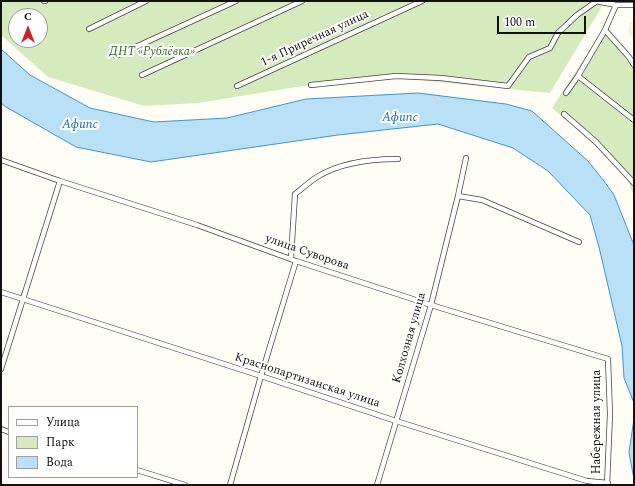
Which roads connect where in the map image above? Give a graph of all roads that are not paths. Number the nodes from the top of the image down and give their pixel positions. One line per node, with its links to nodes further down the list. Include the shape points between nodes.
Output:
1 (146, 1): 8 (street)
2 (236, 1): 10 (street)
3 (302, 1): 12 (street)
4 (422, 1): 15 (street, 1-я Приречная улица)
5 (597, 1): 6 (street); 14 (street, via 558,33 550,48 529,57 508,86 441,78 396,76)
6 (616, 5): 7 (street); 9 (street)
7 (634, 5)
8 (90, 29)
9 (605, 30): 11 (street); 13 (street)
10 (116, 56)
11 (634, 65)
12 (142, 75)
13 (578, 76): 16 (street); 18 (street)
14 (311, 85)
15 (237, 86)
16 (566, 93)
17 (564, 114): 23 (street, via 596,142)
18 (634, 120)
19 (466, 158): 24 (street, Колхозная улица)
20 (398, 159): 26 (street, via 378,159 343,165 317,177 295,194)
21 (1, 160): 22 (street, улица Суворова)
22 (60, 181): 26 (street, улица Суворова); 29 (street)
23 (634, 183)
24 (458, 196): 25 (street, via 482,200); 30 (street, Колхозная улица)
25 (579, 242)
26 (291, 258): 27 (street, улица Суворова)
27 (296, 261): 30 (street, улица Суворова); 33 (street)
28 (1, 292): 29 (street, Краснопартизанская улица)
29 (23, 299): 32 (street); 33 (street, Краснопартизанская улица)
30 (431, 305): 31 (street, улица Суворова); 34 (street, Колхозная улица)
31 (608, 359): 36 (street, Набережная улица, via 610,414)
32 (1, 369)
33 (261, 376): 34 (street, Краснопартизанская улица); 38 (street)
34 (396, 421): 36 (street, Краснопартизанская улица, via 587,481); 39 (street, Колхозная улица)
35 (138, 470): 37 (street)
36 (607, 484)
37 (185, 485)
38 (230, 485)
39 (377, 485)

